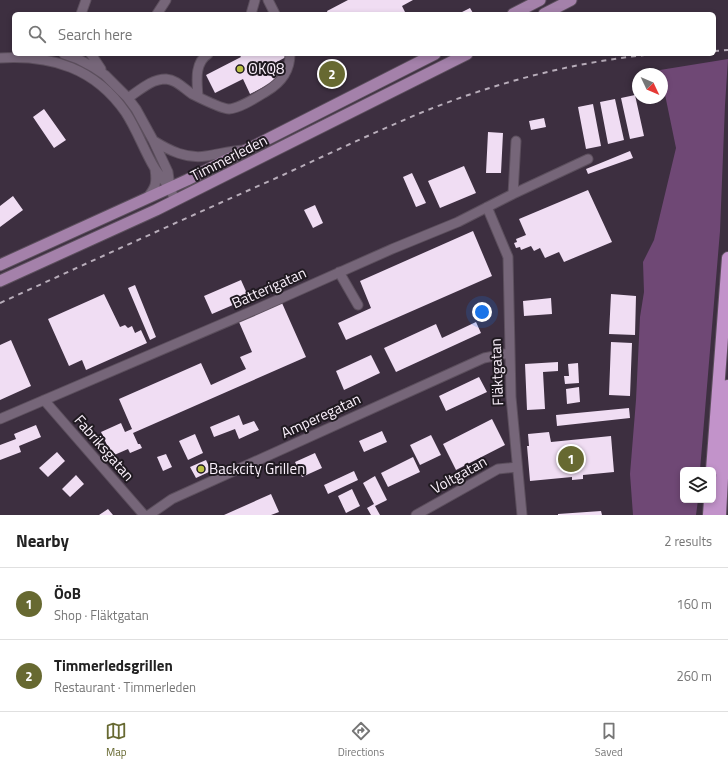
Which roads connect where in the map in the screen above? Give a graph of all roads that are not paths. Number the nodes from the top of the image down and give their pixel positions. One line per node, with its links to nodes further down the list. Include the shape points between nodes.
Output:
1 (166, 0): 6 (street)
2 (255, 0): 7 (street)
3 (268, 0): 8 (street)
4 (540, 0): 9 (main road)
5 (571, 0): 10 (main road)
6 (158, 12)
7 (252, 12)
8 (274, 12)
9 (517, 12)
10 (548, 12)
11 (12, 53): 17 (street)
12 (92, 56): 19 (street)
13 (205, 56): 20 (street, via 197,75)
14 (290, 56): 20 (street, via 283,79 246,103 228,109)
15 (431, 56): 24 (main road, Timmerleden)
16 (463, 56): 30 (main road, Timmerleden)
17 (0, 57): 18 (street)
18 (66, 57): 19 (street, via 85,62); 26 (street, via 114,98 126,113)
19 (105, 75): 21 (street)
20 (198, 96): 21 (street, via 178,83 158,79)
21 (128, 98): 22 (street)
22 (153, 140): 24 (street, via 170,151 188,156 205,157); 27 (street, via 168,172)
23 (516, 141): 28 (street)
24 (246, 150): 27 (main road, Timmerleden)
25 (588, 159): 28 (street, Batterigatan)
26 (155, 168): 27 (street); 29 (street, via 157,180 154,190)
27 (170, 188): 29 (main road, Timmerleden); 30 (street)
28 (513, 194): 31 (street, Batterigatan)
29 (146, 199): 33 (main road, Timmerleden)
30 (175, 201): 35 (main road, Timmerleden)
31 (486, 207): 34 (street, Batterigatan, via 458,222); 37 (street, Fläktgatan, via 508,257)
32 (728, 258): 42 (highway)
33 (0, 265)
34 (339, 272): 36 (street); 39 (street, Batterigatan)
35 (0, 281)
36 (358, 305)
37 (510, 352): 41 (street, Fläktgatan); 45 (street, Amperegatan, via 484,358 336,424 172,499)
38 (728, 366): 49 (highway)
39 (44, 400): 40 (street, Batterigatan); 44 (street, Fabriksgatan)
40 (0, 420)
41 (517, 467): 46 (street, Voltgatan, via 498,469); 47 (street, Fläktgatan)
42 (712, 467)
43 (710, 503): 48 (highway)
44 (144, 515)
45 (149, 515)
46 (416, 515)
47 (522, 515)
48 (709, 515)
49 (720, 515)

